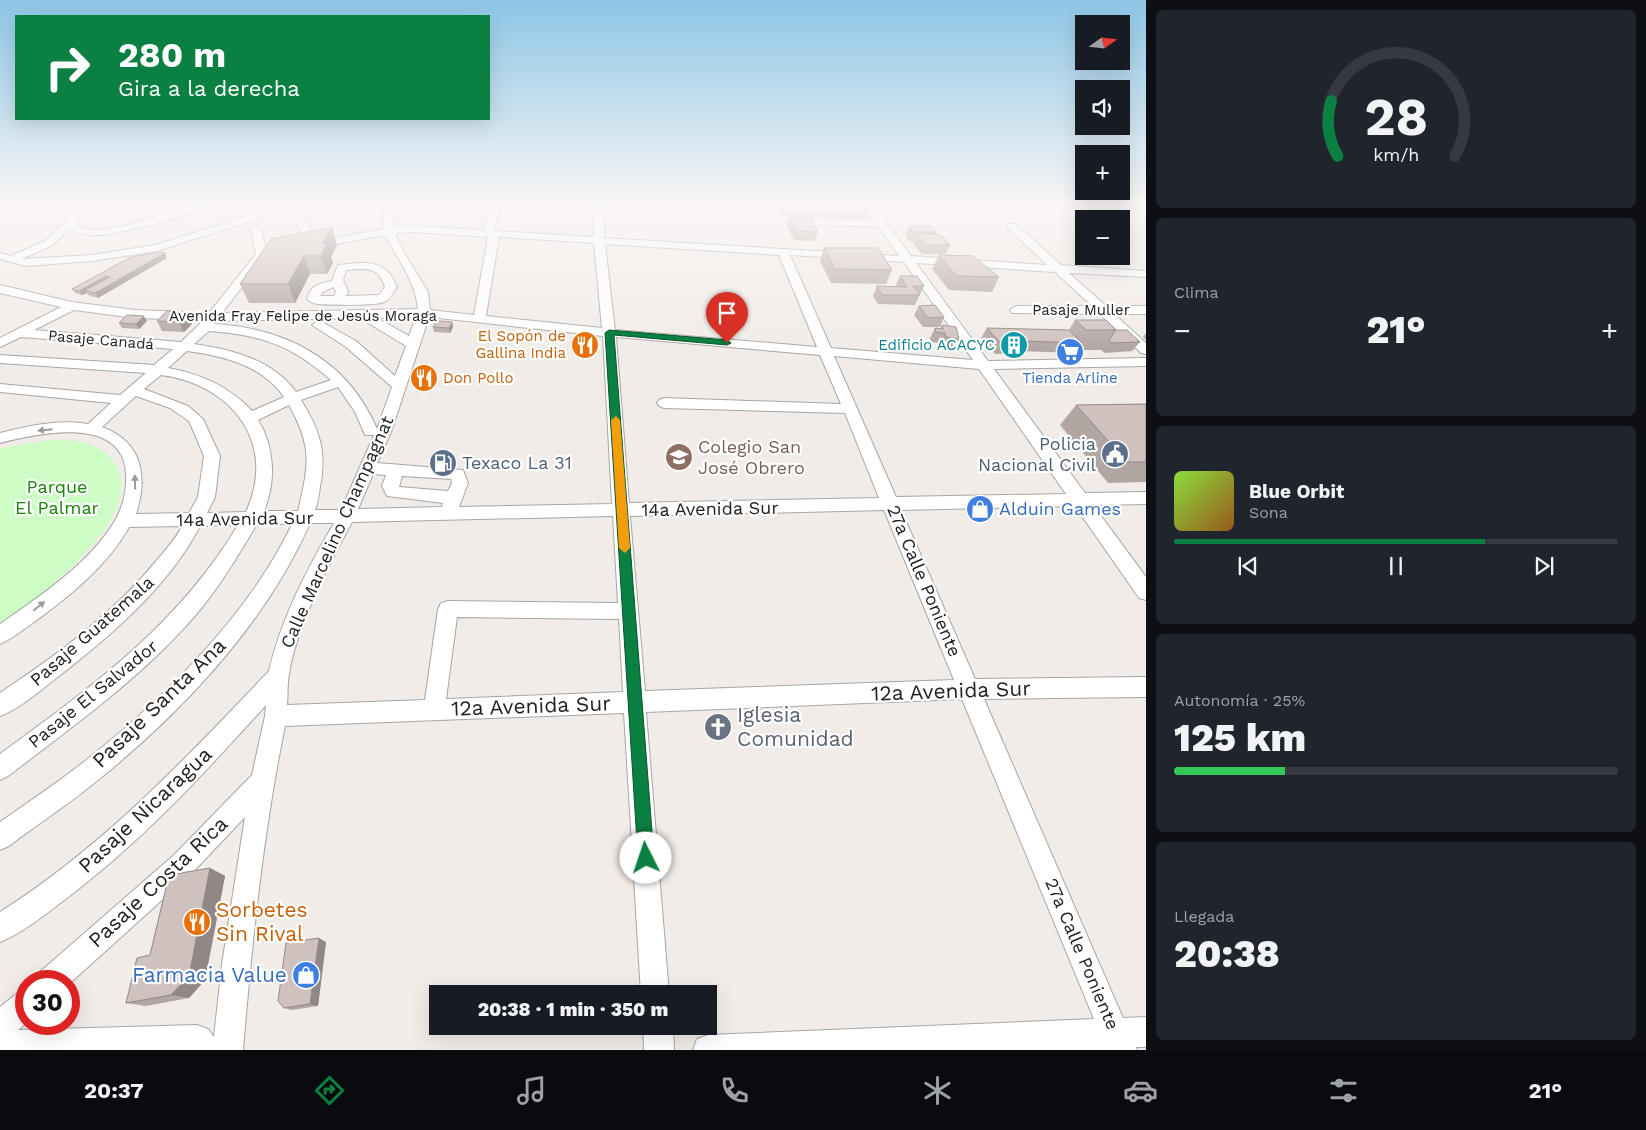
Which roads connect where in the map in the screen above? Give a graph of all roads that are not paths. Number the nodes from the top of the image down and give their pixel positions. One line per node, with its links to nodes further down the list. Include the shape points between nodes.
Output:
1 (27, 253): 14 (street)
2 (124, 253): 14 (street, via 26,263)
3 (267, 253): 11 (street)
4 (399, 253): 18 (street, Calle Marcelino Champagnat)
5 (488, 253): 29 (street)
6 (600, 253): 33 (street)
7 (784, 253): 38 (street, 27a Calle Poniente)
8 (814, 253): 13 (street)
9 (905, 253): 13 (street)
10 (1042, 253): 16 (street)
11 (262, 254): 30 (street)
12 (0, 256): 14 (street)
13 (909, 259): 16 (street); 41 (street)
14 (11, 260): 15 (street)
15 (0, 265)
16 (1059, 268): 17 (street); 25 (street)
17 (1146, 274)
18 (418, 282): 20 (street); 28 (street, Calle Marcelino Champagnat)
19 (337, 283): 20 (street, via 342,267 374,266 387,273); 22 (street, via 342,290); 22 (street, via 317,289 313,298)
20 (391, 287): 22 (street, via 380,299)
21 (0, 289): 23 (street, Avenida Fray Felipe de Jesús Moraga)
22 (338, 300)
23 (72, 306): 30 (street, Avenida Fray Felipe de Jesús Moraga); 32 (street)
24 (1016, 310): 25 (street, Pasaje Muller)
25 (1103, 310): 26 (street, Pasaje Muller); 37 (street)
26 (1146, 310)
27 (362, 314): 28 (street, Avenida Fray Felipe de Jesús Moraga); 30 (street, Avenida Fray Felipe de Jesús Moraga); 35 (street)
28 (424, 314): 29 (street, Avenida Fray Felipe de Jesús Moraga); 35 (street, Calle Marcelino Champagnat)
29 (479, 319): 33 (street, Avenida Fray Felipe de Jesús Moraga)
30 (209, 322): 36 (street); 43 (street, via 275,338 304,353)
31 (318, 325): 44 (street, via 351,344)
32 (18, 333): 34 (street); 36 (street, Pasaje Canadá)
33 (609, 333): 38 (street, Avenida Fray Felipe de Jesús Moraga); 60 (street)
34 (0, 343)
35 (413, 344): 44 (street, Calle Marcelino Champagnat)
36 (184, 346): 42 (street); 47 (street, via 262,368 279,380)
37 (1146, 350)
38 (825, 351): 41 (street, Avenida Fray Felipe de Jesús Moraga); 49 (street, 27a Calle Poniente)
39 (0, 359): 42 (street)
40 (1146, 362): 41 (street, Avenida Fray Felipe de Jesús Moraga)
41 (984, 365): 58 (street)
42 (160, 369): 46 (street); 50 (street, via 211,386 229,397)
43 (340, 382): 47 (street); 52 (street, via 360,407)
44 (399, 386): 54 (street, Calle Marcelino Champagnat)
45 (0, 388): 46 (street, Pasaje Guatemala)
46 (130, 395): 51 (street); 65 (street, Pasaje Guatemala, via 182,409 202,430 209,444 212,477)
47 (293, 398): 50 (street); 64 (street, via 308,427 316,456 313,487)
48 (664, 403): 49 (street)
49 (850, 409): 59 (street, 27a Calle Poniente)
50 (250, 418): 63 (street, via 259,437 264,465 263,489)
51 (91, 429): 53 (street, one-way to 53, via 46,430); 66 (street, one-way to 51, via 135,491 132,461 112,439)
52 (370, 431)
53 (0, 438)
54 (367, 468): 55 (street); 62 (street, Calle Marcelino Champagnat)
55 (396, 469): 56 (street, via 390,486 393,492); 56 (street, via 457,474 460,483)
56 (454, 498): 61 (street)
57 (1146, 498): 58 (street, 14a Avenida Sur)
58 (1080, 500): 59 (street, 14a Avenida Sur); 67 (street)
59 (891, 505): 60 (street, 14a Avenida Sur); 72 (street, 27a Calle Poniente)
60 (622, 511): 61 (street, 14a Avenida Sur); 68 (street)
61 (447, 515): 62 (street, 14a Avenida Sur)
62 (346, 517): 64 (street, 14a Avenida Sur); 70 (street, Calle Marcelino Champagnat, via 318,567 292,626)
63 (252, 518): 64 (street, 14a Avenida Sur); 65 (street, 14a Avenida Sur); 77 (street, Pasaje El Salvador, via 217,574 164,635 126,671)
64 (304, 518): 79 (street, Pasaje Santa Ana, via 274,576 254,605 195,674 116,750)
65 (197, 520): 66 (street, 14a Avenida Sur); 74 (street, Pasaje Guatemala, via 162,571 133,601 40,679)
66 (124, 521): 69 (street, one-way to 66, via 87,566 111,541)
67 (1146, 592)
68 (629, 611): 73 (street); 75 (street, via 448,609)
69 (0, 635)
70 (278, 676): 76 (street, Calle Marcelino Champagnat); 80 (street, Pasaje Nicaragua, via 179,782 128,831 73,878)
71 (1146, 687): 72 (street, 12a Avenida Sur)
72 (970, 689): 73 (street, 12a Avenida Sur); 87 (street, 27a Calle Poniente)
73 (635, 702): 75 (street, 12a Avenida Sur); 82 (street)
74 (0, 706)
75 (434, 710): 76 (street, 12a Avenida Sur)
76 (276, 716): 78 (street, Calle Marcelino Champagnat)
77 (0, 768)
78 (262, 781): 81 (street, Pasaje Costa Rica, via 182,864); 90 (street, Calle Marcelino Champagnat, via 236,964)
79 (0, 837)
80 (0, 928)
81 (63, 970)
82 (654, 985)
83 (15, 1014): 84 (street)
84 (0, 1027)
85 (1146, 1032): 87 (street)
86 (658, 1035): 91 (street)
87 (1118, 1041): 92 (street)
88 (0, 1046): 89 (street, via 197,1040)
89 (206, 1050)
90 (228, 1050)
91 (659, 1050)
92 (708, 1050)

